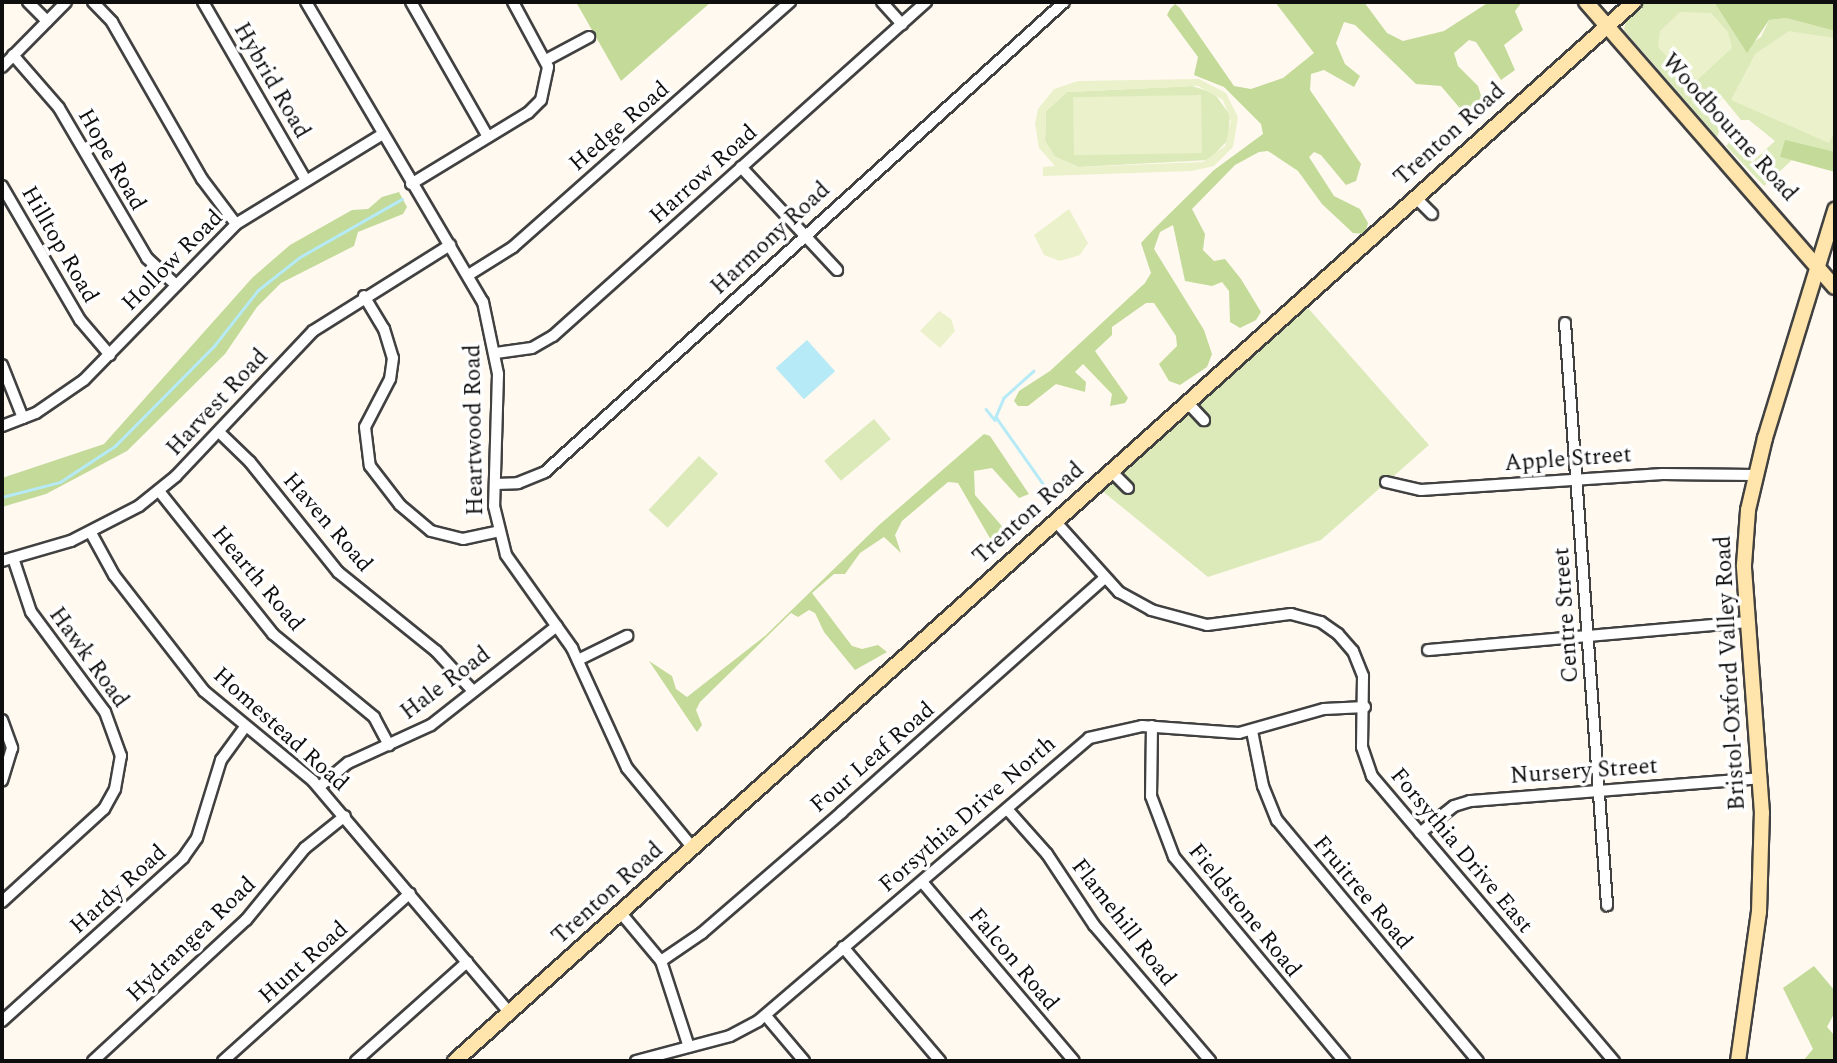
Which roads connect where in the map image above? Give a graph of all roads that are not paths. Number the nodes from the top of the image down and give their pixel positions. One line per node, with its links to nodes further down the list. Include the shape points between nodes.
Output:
1 (28, 2): 14 (street)
2 (66, 2): 14 (street)
3 (93, 2): 30 (street, via 112,22 202,179)
4 (203, 2): 24 (street, Hybrid Road)
5 (306, 2): 21 (street, Heartwood Road)
6 (411, 2): 22 (street)
7 (513, 2): 19 (street)
8 (790, 2): 35 (street, Hedge Road, via 513,247)
9 (882, 2): 15 (street)
10 (926, 2): 15 (street, Harrow Road)
11 (1064, 2): 31 (street, Harmony Road)
12 (1586, 2): 16 (main road, Woodbourne Road)
13 (1634, 2): 16 (main road, Trenton Road)
14 (47, 21): 18 (street)
15 (902, 24): 23 (street, Harrow Road)
16 (1607, 26): 27 (main road, Trenton Road); 33 (main road, Woodbourne Road)
17 (589, 37): 19 (street)
18 (13, 55): 20 (street); 36 (street, Hope Road, via 59,108 147,258)
19 (546, 60): 22 (street, via 549,79 541,100)
20 (2, 67)
21 (383, 135): 24 (street, Hollow Road); 25 (street, Heartwood Road)
22 (488, 137): 25 (street)
23 (741, 167): 31 (street); 40 (street, Harrow Road, via 553,336 533,348)
24 (305, 179): 30 (street, Hollow Road)
25 (411, 184): 32 (street, Heartwood Road)
26 (2, 186): 41 (street, Hilltop Road, via 80,320)
27 (1415, 197): 29 (street); 43 (main road, Trenton Road)
28 (1835, 210): 33 (main road, Bristol-Oxford Valley Road)
29 (1432, 214)
30 (236, 224): 36 (street, Hollow Road)
31 (804, 235): 34 (street); 52 (street, Harmony Road, via 545,472 518,483)
32 (450, 245): 35 (street, Heartwood Road); 38 (street, Harvest Road)
33 (1818, 265): 37 (main road, Woodbourne Road); 49 (main road, Bristol-Oxford Valley Road)
34 (837, 270)
35 (470, 275): 40 (street, Heartwood Road, via 483,302)
36 (176, 285): 41 (street, Hollow Road)
37 (1835, 287)
38 (364, 296): 47 (street, Harvest Road, via 308,335); 56 (street, via 393,358 390,379 365,427 370,466 400,505 431,531 463,538)
39 (1565, 323): 50 (street, Centre Street)
40 (496, 353): 52 (street, Heartwood Road)
41 (110, 355): 44 (street, Hollow Road, via 77,387)
42 (2, 365): 44 (street)
43 (1187, 402): 45 (street); 48 (main road, Trenton Road)
44 (23, 418): 46 (street, Hollow Road)
45 (1204, 420)
46 (2, 426)
47 (219, 432): 54 (street, Harvest Road); 67 (street, Haven Road, via 250,462 338,572 436,651)
48 (1111, 471): 53 (street); 55 (main road, Trenton Road)
49 (1754, 475): 50 (street, Apple Street, via 1719,471); 61 (main road, Bristol-Oxford Valley Road, via 1745,536)
50 (1576, 479): 51 (street, Apple Street, via 1421,490); 63 (street, Centre Street)
51 (1386, 482)
52 (495, 484): 56 (street, Heartwood Road)
53 (1128, 488)
54 (159, 491): 57 (street, Harvest Road); 73 (street, Hearth Road, via 273,634 374,717)
55 (1055, 522): 60 (street, Forsythia Drive East); 81 (main road, Trenton Road)
56 (497, 532): 62 (street, Heartwood Road, via 512,565)
57 (91, 533): 58 (street, Harvest Road); 71 (street, Homestead Road, via 114,575 204,691)
58 (13, 558): 59 (street, Harvest Road); 84 (street, Hawk Road, via 31,612 112,724 121,767 104,809)
59 (2, 561)
60 (1105, 578): 68 (street, Forsythia Drive East, via 1134,603 1192,622 1226,625 1291,614 1321,622 1353,651 1363,676); 88 (street, Four Leaf Road, via 702,933)
61 (1748, 622): 63 (street); 74 (main road, Bristol-Oxford Valley Road)
62 (557, 626): 66 (street, Heartwood Road); 67 (street, Hale Road)
63 (1587, 634): 65 (street); 77 (street, Centre Street)
64 (627, 636): 66 (street)
65 (1429, 650)
66 (579, 660): 81 (street, Heartwood Road, via 627,768)
67 (472, 690): 73 (street, Hale Road, via 431,725)
68 (1365, 707): 72 (street, Forsythia Drive North, via 1315,711); 80 (street, Forsythia Drive East, via 1362,747 1367,765)
69 (2, 720): 75 (street, via 11,737 12,757)
70 (1152, 726): 72 (street, Forsythia Drive North); 78 (street, Forsythia Drive North, via 1125,727 1089,738); 104 (street, Fieldstone Road, via 1151,796 1174,857)
71 (245, 727): 76 (street, Homestead Road); 92 (street, Hardy Road, via 221,760 197,838 183,858)
72 (1252, 732): 105 (street, Fruitree Road, via 1263,786 1282,827)
73 (389, 745): 76 (street, Hale Road, via 348,763)
74 (1761, 778): 77 (street, Nursery Street); 107 (main road, Bristol-Oxford Valley Road, via 1759,912)
75 (2, 781)
76 (319, 787): 79 (street, Homestead Road)
77 (1598, 790): 80 (street, Nursery Street, via 1460,803); 85 (street, Centre Street)
78 (1007, 808): 82 (street, Forsythia Drive North); 103 (street, Flamehill Road, via 1047,854 1094,925)
79 (345, 816): 83 (street, Homestead Road); 95 (street, Hydrangea Road, via 305,848 246,920)
80 (1420, 833): 106 (street, Forsythia Drive East)
81 (693, 848): 86 (main road, Trenton Road)
82 (923, 883): 87 (street, Forsythia Drive North); 102 (street, Falcon Road)
83 (410, 893): 89 (street, Homestead Road); 96 (street, Hunt Road)
84 (2, 902)
85 (1607, 905)
86 (620, 912): 88 (street); 90 (main road, Trenton Road)
87 (843, 947): 91 (street, Forsythia Drive North); 101 (street)
88 (661, 961): 93 (street)
89 (467, 962): 90 (street, Homestead Road); 97 (street)
90 (509, 1012): 98 (main road, Trenton Road)
91 (766, 1016): 93 (street, Forsythia Drive North, via 730,1036); 100 (street)
92 (2, 1021)
93 (689, 1047): 94 (street, Forsythia Drive North)
94 (651, 1059): 99 (street, Forsythia Drive North)
95 (93, 1061)
96 (223, 1061)
97 (356, 1061)
98 (455, 1061)
99 (636, 1061)
100 (804, 1061)
101 (940, 1061)
102 (1074, 1061)
103 (1210, 1061)
104 (1344, 1061)
105 (1478, 1061)
106 (1614, 1061)
107 (1738, 1061)

